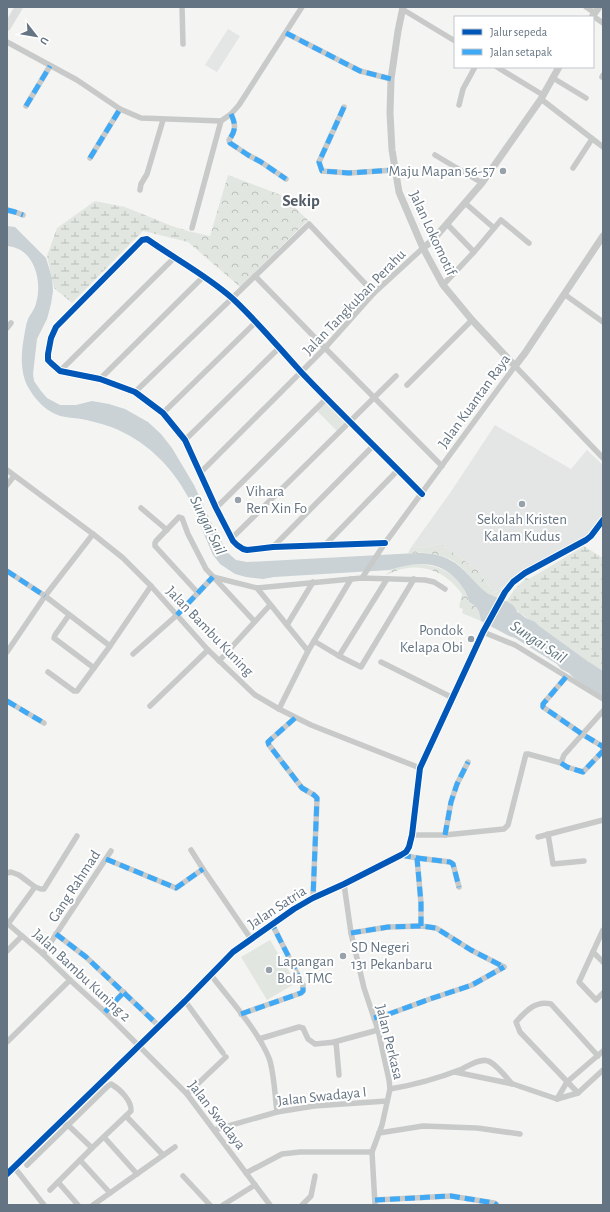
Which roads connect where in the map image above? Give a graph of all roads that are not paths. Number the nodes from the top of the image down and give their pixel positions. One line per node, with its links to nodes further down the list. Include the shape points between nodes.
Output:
1 (19, 7): 8 (main road)
2 (182, 7): 12 (street)
3 (302, 7): 9 (street)
4 (586, 7): 6 (street)
5 (403, 8): 10 (street); 18 (street, Jalan Lokomotif)
6 (594, 13): 7 (street)
7 (603, 23)
8 (7, 27)
9 (286, 33): 18 (street, via 360,71); 25 (street, via 247,94)
10 (454, 40)
11 (7, 42): 13 (street)
12 (183, 44)
13 (50, 66): 22 (street); 24 (street, via 77,80)
14 (474, 68): 21 (street, via 463,89)
15 (498, 68): 19 (street)
16 (559, 68): 17 (street)
17 (553, 78): 19 (street); 20 (street)
18 (391, 79): 33 (street, Jalan Lokomotif, via 390,113)
19 (542, 97): 28 (street); 35 (street)
20 (586, 98)
21 (460, 105)
22 (26, 106)
23 (344, 107): 33 (street, via 319,162 322,171 349,173)
24 (120, 109): 26 (street, via 141,118); 31 (street)
25 (231, 114): 27 (street); 34 (street, via 235,128 230,143)
26 (163, 120): 27 (street); 36 (street)
27 (221, 121): 41 (street)
28 (592, 139): 29 (street); 32 (street)
29 (602, 146)
30 (435, 155): 35 (street)
31 (90, 158)
32 (573, 168)
33 (394, 170): 45 (street, Jalan Lokomotif, via 399,192)
34 (286, 179)
35 (482, 183): 37 (street)
36 (140, 190)
37 (465, 203): 40 (street); 42 (street)
38 (7, 210): 39 (street)
39 (22, 215)
40 (447, 224): 45 (street); 47 (street)
41 (192, 228)
42 (494, 228): 44 (street, via 501,220); 47 (street)
43 (603, 236): 46 (street, Jalan Kuantan Raya)
44 (529, 243)
45 (423, 248): 51 (street, Jalan Lokomotif); 52 (street, Jalan Tangkuban Perahu)
46 (600, 248): 53 (street, Jalan Kuantan Raya)
47 (474, 252): 51 (street)
48 (174, 258): 49 (street); 61 (street); 61 (street, via 147,239 142,240 56,328 51,338 48,360)
49 (204, 276): 54 (street); 64 (street)
50 (255, 276): 52 (street, via 309,224); 54 (street); 59 (street)
51 (442, 285): 55 (street, Jalan Lokomotif)
52 (374, 293): 59 (street, Jalan Tangkuban Perahu)
53 (564, 294): 57 (street); 60 (street, Jalan Kuantan Raya)
54 (232, 298): 56 (street); 66 (street)
55 (472, 320): 60 (street, Jalan Lokomotif); 65 (street)
56 (256, 322): 58 (street); 69 (street)
57 (603, 322)
58 (280, 347): 62 (street); 71 (street)
59 (325, 348): 62 (street, Jalan Tangkuban Perahu); 68 (street)
60 (515, 366): 73 (street, Jalan Lokomotif); 74 (street, Jalan Kuantan Raya)
61 (60, 371): 64 (street)
62 (302, 372): 67 (street); 71 (street, Jalan Tangkuban Perahu, via 200,473)
63 (396, 376): 68 (street)
64 (100, 379): 66 (street)
65 (407, 385)
66 (135, 392): 69 (street)
67 (327, 398): 70 (street); 82 (street)
68 (374, 398): 70 (street); 74 (street)
69 (163, 413): 71 (street)
70 (350, 421): 72 (street); 86 (street)
71 (185, 440)
72 (374, 445): 76 (street); 89 (street)
73 (603, 458)
74 (442, 466): 79 (street, Jalan Kuantan Raya)
75 (7, 470): 77 (street, Jalan Bambu Kuning)
76 (398, 470): 79 (street); 88 (street)
77 (14, 476): 78 (street); 85 (street, Jalan Bambu Kuning)
78 (7, 485)
79 (422, 494): 87 (street, Jalan Kuantan Raya)
80 (212, 499): 82 (street)
81 (141, 508): 84 (street)
82 (216, 508): 86 (street)
83 (603, 520): 107 (street, via 586,540 513,582)
84 (167, 530): 92 (street, via 179,517 182,518 198,555); 100 (street, via 155,546)
85 (93, 534): 97 (street, Jalan Bambu Kuning, via 123,558); 101 (street)
86 (232, 538): 89 (street, via 237,545 247,550)
87 (385, 543): 88 (street); 91 (street, Jalan Kuantan Raya)
88 (325, 545): 89 (street)
89 (273, 547)
90 (7, 571): 101 (street)
91 (363, 576): 93 (street); 94 (street)
92 (212, 577): 98 (street); 100 (street); 105 (street)
93 (351, 579): 96 (street); 108 (street)
94 (387, 579): 95 (street); 114 (street)
95 (414, 580): 99 (street, via 434,582); 114 (street, via 362,667)
96 (313, 582): 98 (street); 106 (street)
97 (151, 586): 104 (street, Jalan Bambu Kuning); 109 (street)
98 (257, 588): 102 (street)
99 (445, 589)
100 (198, 593): 104 (street)
101 (45, 596): 103 (street); 112 (street)
102 (270, 605): 105 (street); 106 (street)
103 (69, 615): 109 (street); 117 (street, via 54,638)
104 (177, 615): 110 (street, Jalan Bambu Kuning); 113 (street)
105 (254, 622): 115 (street)
106 (287, 625): 111 (street)
107 (484, 629): 119 (street); 120 (street)
108 (314, 641): 111 (street); 114 (street)
109 (110, 646): 117 (street)
110 (208, 650): 115 (street, Jalan Bambu Kuning); 123 (street)
111 (308, 651): 124 (street)
112 (7, 652)
113 (133, 654)
114 (339, 656)
115 (219, 661): 124 (street, Jalan Bambu Kuning, via 255,695)
116 (381, 662): 120 (street)
117 (94, 668): 118 (street, via 77,691)
118 (48, 672)
119 (566, 677): 121 (street); 128 (street, via 543,705 545,709)
120 (453, 698): 133 (street)
121 (603, 700)
122 (7, 701): 127 (street)
123 (150, 706)
124 (279, 709): 126 (street, Jalan Bambu Kuning)
125 (603, 711): 128 (street)
126 (295, 718): 133 (street, Jalan Bambu Kuning); 152 (street, via 268,742 302,788 317,798)
127 (44, 723)
128 (582, 734): 129 (street); 132 (street, via 564,755)
129 (603, 748)
130 (603, 751): 132 (street, via 583,772)
131 (468, 762): 138 (street, via 451,802)
132 (561, 763): 138 (street, via 526,754 508,825 504,829)
133 (420, 768): 137 (street)
134 (601, 821): 135 (street); 136 (street)
135 (603, 827)
136 (548, 834): 140 (street); 146 (street, via 553,864)
137 (412, 835): 138 (street); 143 (street, via 409,847)
138 (445, 835)
139 (77, 836): 150 (street, Gang Rahmad, via 44,889)
140 (538, 837)
141 (191, 850): 147 (street)
142 (111, 851): 145 (street, Gang Rahmad)
143 (401, 856): 144 (street); 149 (street, Jalan Satria)
144 (416, 858): 151 (street, via 453,864); 155 (street)
145 (106, 859): 147 (street, via 175,888); 158 (street, Gang Rahmad)
146 (584, 861)
147 (203, 869): 160 (street)
148 (7, 873): 150 (street, via 19,875)
149 (344, 884): 152 (street, Jalan Satria); 157 (street, Jalan Perkasa)
150 (35, 887): 153 (street, Gang Rahmad)
151 (459, 887)
152 (313, 898): 154 (street, Jalan Satria)
153 (8, 924): 159 (street, Jalan Bambu Kuning 2)
154 (272, 924): 160 (street, Jalan Satria); 171 (street, via 303,985 303,991)
155 (421, 926): 157 (street, via 388,927); 172 (street, via 436,928 504,967 472,985)
156 (603, 930): 162 (street)
157 (351, 933): 172 (street, Jalan Perkasa)
158 (56, 934): 163 (street, Gang Rahmad); 167 (street)
159 (22, 936): 161 (street); 163 (street, Jalan Bambu Kuning 2)
160 (251, 940): 165 (street, Jalan Satria, via 233,952)
161 (7, 951)
162 (593, 952): 164 (street); 168 (street, via 579,982 596,1000)
163 (44, 954): 166 (street, Jalan Bambu Kuning 2)
164 (603, 962)
165 (211, 975): 169 (street, Jalan Satria); 171 (street)
166 (70, 980): 170 (street, Jalan Bambu Kuning 2); 176 (street)
167 (124, 992): 170 (street); 173 (street)
168 (603, 993)
169 (185, 1001): 173 (street, Jalan Satria); 188 (street, via 225,1055)
170 (105, 1012): 178 (street, Jalan Bambu Kuning 2)
171 (241, 1014): 175 (street)
172 (374, 1018): 174 (street, Jalan Perkasa)
173 (159, 1026): 178 (street, Jalan Satria)
174 (378, 1030): 177 (street); 186 (street, Jalan Perkasa)
175 (259, 1039): 177 (street, via 299,1026 315,1044); 191 (street, via 271,1066)
176 (7, 1042)
177 (333, 1042): 183 (street, via 336,1042)
178 (139, 1045): 188 (street, Jalan Swadaya); 193 (street, Jalan Satria)
179 (603, 1051): 180 (street)
180 (598, 1056): 184 (street); 184 (street, via 551,1004 540,1004 528,1009 516,1022 520,1032)
181 (603, 1070): 187 (street)
182 (455, 1072): 185 (street); 185 (street, via 482,1060 488,1061); 186 (street)
183 (339, 1075)
184 (567, 1082): 187 (street); 189 (street)
185 (513, 1084): 189 (street)
186 (390, 1089): 190 (street, Jalan Perkasa)
187 (578, 1093): 189 (street)
188 (187, 1094): 195 (street, Jalan Swadaya)
189 (557, 1099)
190 (387, 1101): 191 (street, Jalan Swadaya I, via 314,1106); 196 (street, Jalan Perkasa)
191 (277, 1112): 195 (street, Jalan Swadaya I)
192 (126, 1116): 194 (street, via 132,1106 111,1084); 198 (street); 202 (street)
193 (61, 1122): 194 (street); 205 (street, Jalan Satria)
194 (69, 1126): 200 (street); 204 (street)
195 (214, 1130): 206 (street, Jalan Swadaya)
196 (379, 1132): 197 (street, via 423,1126 477,1128); 201 (street, Jalan Perkasa)
197 (520, 1134)
198 (104, 1137): 200 (street); 208 (street)
199 (175, 1147): 202 (street)
200 (92, 1148): 203 (street)
201 (372, 1152): 206 (street, via 282,1154); 215 (street, Jalan Perkasa)
202 (164, 1155): 208 (street)
203 (80, 1160): 211 (street); 214 (street)
204 (28, 1165)
205 (14, 1167): 207 (street, Jalan Satria); 216 (street)
206 (246, 1173): 212 (street, Jalan Swadaya)
207 (7, 1174)
208 (137, 1174): 214 (street)
209 (183, 1176): 219 (street)
210 (316, 1176): 222 (street, via 311,1196)
211 (58, 1182): 213 (street); 217 (street)
212 (255, 1185): 220 (street); 221 (street, Jalan Swadaya)
213 (50, 1190)
214 (110, 1193): 218 (street)
215 (375, 1202): 223 (street, via 451,1196)
216 (44, 1205)
217 (78, 1205)
218 (93, 1205)
219 (210, 1205)
220 (223, 1205)
221 (270, 1205)
222 (302, 1205)
223 (497, 1205)

